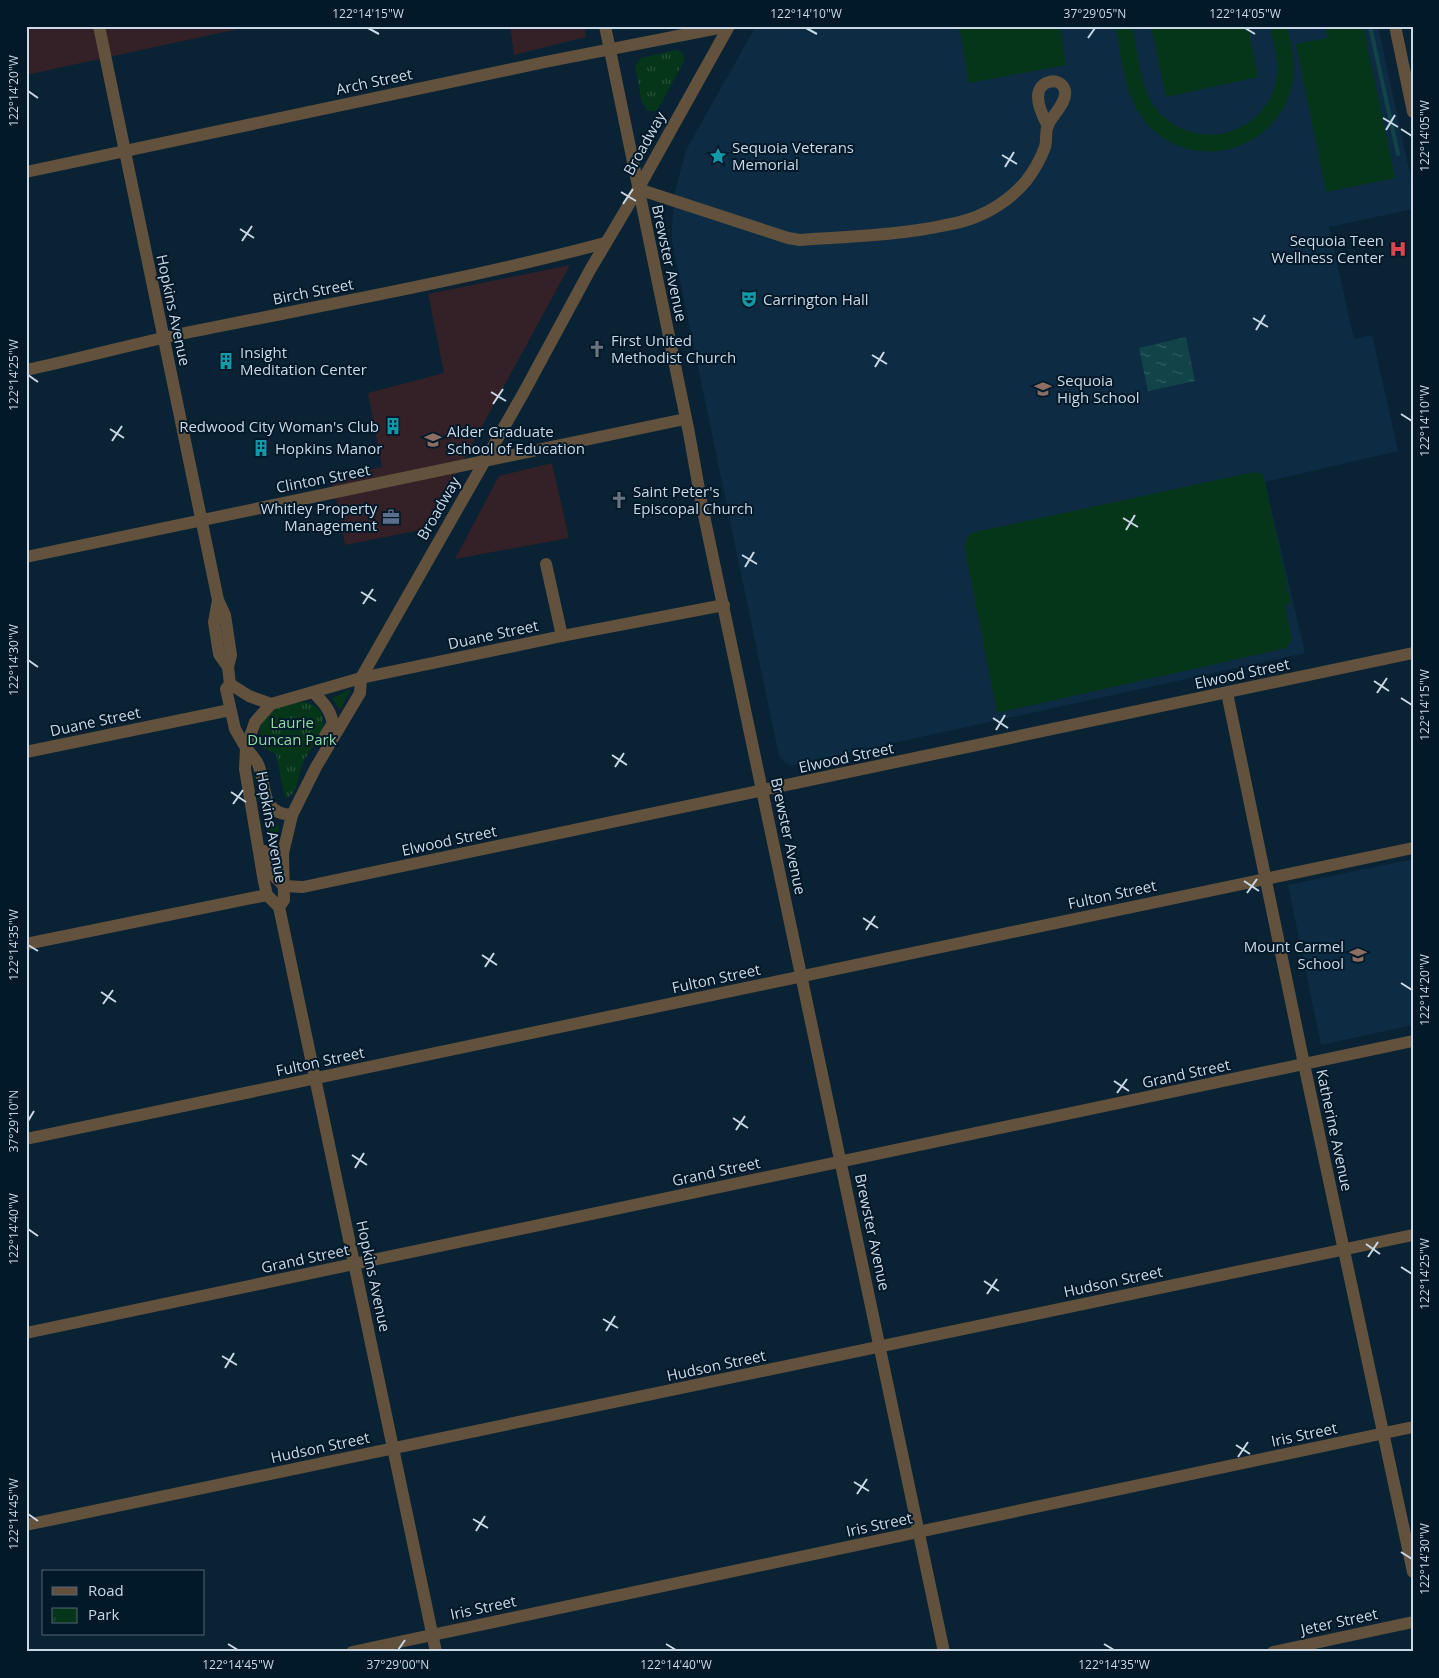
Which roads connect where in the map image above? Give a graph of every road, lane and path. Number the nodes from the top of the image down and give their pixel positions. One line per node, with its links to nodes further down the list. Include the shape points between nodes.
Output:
1 (99, 26): 9 (street, Hopkins Avenue)
2 (605, 26): 5 (street, Brewster Avenue)
3 (729, 26): 5 (street, Arch Street); 11 (street, Broadway)
4 (1395, 26): 6 (street)
5 (609, 50): 9 (street, Arch Street); 11 (street, Brewster Avenue)
6 (1409, 74): 7 (street)
7 (1413, 112)
8 (1048, 126): 11 (street, via 1045,148 1035,166 1026,180 1003,202 966,220 888,235 788,238)
9 (124, 150): 10 (street, Arch Street); 13 (street, Hopkins Avenue)
10 (26, 172)
11 (638, 189): 12 (street, Broadway); 15 (street, Brewster Avenue)
12 (605, 243): 13 (street, Birch Street, via 455,278); 16 (street, Broadway)
13 (163, 338): 14 (street, Birch Street); 17 (street, Hopkins Avenue)
14 (26, 370)
15 (686, 419): 16 (street, Clinton Street); 20 (street, Brewster Avenue)
16 (484, 462): 17 (street, Clinton Street); 23 (street, Broadway)
17 (202, 520): 18 (street, Clinton Street); 24 (street, Hopkins Avenue, via 218,600 214,622 219,654 228,667)
18 (26, 558)
19 (546, 564): 21 (street)
20 (724, 605): 21 (street, Duane Street); 32 (street, Brewster Avenue)
21 (562, 636): 23 (street, Duane Street)
22 (1413, 653): 26 (street, Elwood Street)
23 (361, 678): 25 (street, Duane Street); 31 (street, Broadway, via 360,693)
24 (230, 684): 27 (street); 28 (street, Hopkins Avenue, via 226,689)
25 (313, 692): 27 (street, Duane Street); 31 (street, via 328,707 333,723 313,757)
26 (1227, 693): 32 (street, Elwood Street); 36 (street, Katherine Avenue)
27 (271, 704): 29 (street, via 255,722)
28 (230, 710): 29 (street, Hopkins Avenue, via 235,729); 30 (street, Duane Street)
29 (246, 748): 33 (street, Hopkins Avenue, via 258,764 269,804 276,812); 34 (street, Hopkins Avenue, via 245,769)
30 (26, 752)
31 (316, 767): 33 (street, Broadway)
32 (763, 792): 37 (street, Elwood Street, via 303,887); 41 (street, Brewster Avenue)
33 (292, 815): 37 (street, Broadway, via 283,852)
34 (260, 848): 37 (street, via 269,855 273,875); 38 (street, Hopkins Avenue)
35 (1413, 848): 36 (street, Fulton Street)
36 (1265, 879): 41 (street, Fulton Street); 43 (street, Katherine Avenue)
37 (284, 886): 39 (street, Hopkins Avenue, via 284,900)
38 (267, 895): 39 (street, Hopkins Avenue); 40 (street)
39 (279, 907): 44 (street, Hopkins Avenue)
40 (26, 944)
41 (802, 977): 44 (street, Fulton Street); 46 (street, Brewster Avenue)
42 (1413, 1041): 43 (street, Grand Street)
43 (1304, 1064): 46 (street, Grand Street); 48 (street, Katherine Avenue)
44 (316, 1078): 45 (street, Fulton Street); 49 (street, Hopkins Avenue)
45 (26, 1139)
46 (841, 1162): 49 (street, Grand Street); 51 (street, Brewster Avenue)
47 (1413, 1235): 48 (street, Hudson Street)
48 (1344, 1249): 51 (street, Hudson Street); 53 (street, Katherine Avenue)
49 (355, 1264): 50 (street, Grand Street); 54 (street, Hopkins Avenue)
50 (26, 1333)
51 (880, 1347): 54 (street, Hudson Street); 56 (street, Brewster Avenue)
52 (1413, 1428): 53 (street, Iris Street)
53 (1384, 1434): 56 (street, Iris Street); 57 (street, Katherine Avenue)
54 (394, 1448): 55 (street, Hudson Street); 59 (street, Hopkins Avenue)
55 (26, 1526)
56 (919, 1532): 59 (street, Iris Street); 62 (street, Brewster Avenue)
57 (1413, 1572)
58 (1413, 1622): 63 (street, Jeter Street)
59 (433, 1634): 60 (street, Iris Street); 61 (street, Hopkins Avenue)
60 (352, 1652)
61 (436, 1652)
62 (944, 1652)
63 (1273, 1652)

